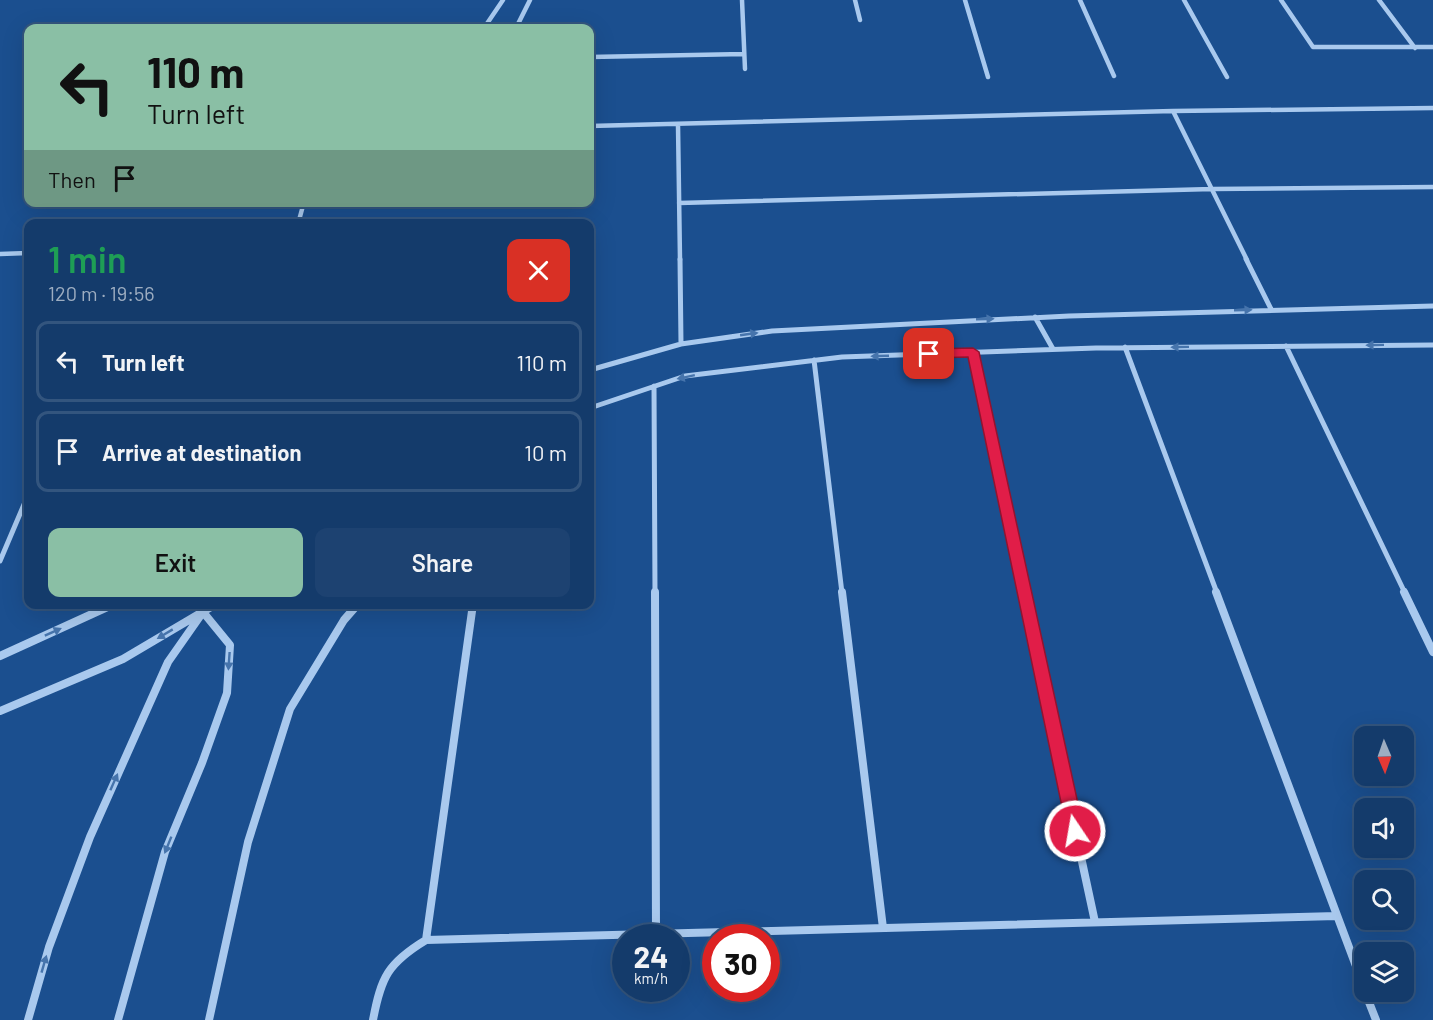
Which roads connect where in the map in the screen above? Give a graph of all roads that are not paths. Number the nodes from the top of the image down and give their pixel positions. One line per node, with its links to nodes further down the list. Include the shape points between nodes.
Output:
1 (503, 0): 11 (street)
2 (530, 0): 12 (street)
3 (742, 0): 15 (street)
4 (855, 0): 10 (street)
5 (965, 0): 19 (street)
6 (1080, 0): 18 (street)
7 (1184, 0): 20 (street)
8 (1281, 0): 14 (street, via 1313,47)
9 (1379, 0): 14 (street)
10 (860, 20)
11 (487, 24)
12 (518, 24)
13 (1433, 47): 14 (street)
14 (1415, 48)
15 (744, 54): 16 (street); 17 (street)
16 (594, 57)
17 (745, 69)
18 (1114, 76)
19 (988, 77)
20 (1227, 77)
21 (1433, 108): 22 (street)
22 (1173, 111): 24 (street); 26 (street)
23 (594, 126): 24 (street)
24 (678, 126): 27 (street)
25 (1433, 187): 26 (street)
26 (1212, 189): 27 (street); 31 (street)
27 (679, 203): 33 (street)
28 (24, 253): 29 (street)
29 (0, 254)
30 (1433, 306): 31 (street)
31 (1271, 309): 32 (street, one-way to 31)
32 (1035, 317): 33 (street, one-way to 32, via 772,331); 37 (street)
33 (681, 344): 40 (street)
34 (1433, 345): 35 (street, one-way to 35)
35 (1286, 346): 36 (street, one-way to 36); 51 (street)
36 (1125, 347): 37 (street); 54 (street)
37 (1053, 349): 38 (street)
38 (973, 352): 39 (street, one-way to 39); 55 (street)
39 (814, 360): 41 (street, one-way to 41, via 685,376); 57 (street)
40 (594, 369)
41 (654, 386): 42 (street); 56 (street)
42 (594, 407)
43 (24, 504): 44 (street)
44 (0, 561)
45 (103, 609): 52 (street, one-way to 45)
46 (200, 609): 53 (street, one-way to 53, via 123,659)
47 (201, 609): 63 (street, one-way to 47, via 48,947 90,837 168,662)
48 (203, 609): 64 (street, one-way to 64, via 230,645 226,693 165,852)
49 (354, 609): 65 (street, via 290,709 248,842)
50 (472, 609): 60 (street)
51 (1433, 652)
52 (0, 656)
53 (0, 711)
54 (1337, 916): 55 (street); 61 (street)
55 (1095, 922): 57 (street)
56 (656, 924)
57 (883, 928): 58 (street)
58 (690, 934)
59 (612, 936): 60 (street)
60 (426, 940): 66 (street, via 399,955 380,982)
61 (1354, 962)
62 (1369, 1002): 67 (street)
63 (28, 1020)
64 (118, 1020)
65 (209, 1020)
66 (373, 1020)
67 (1376, 1020)

